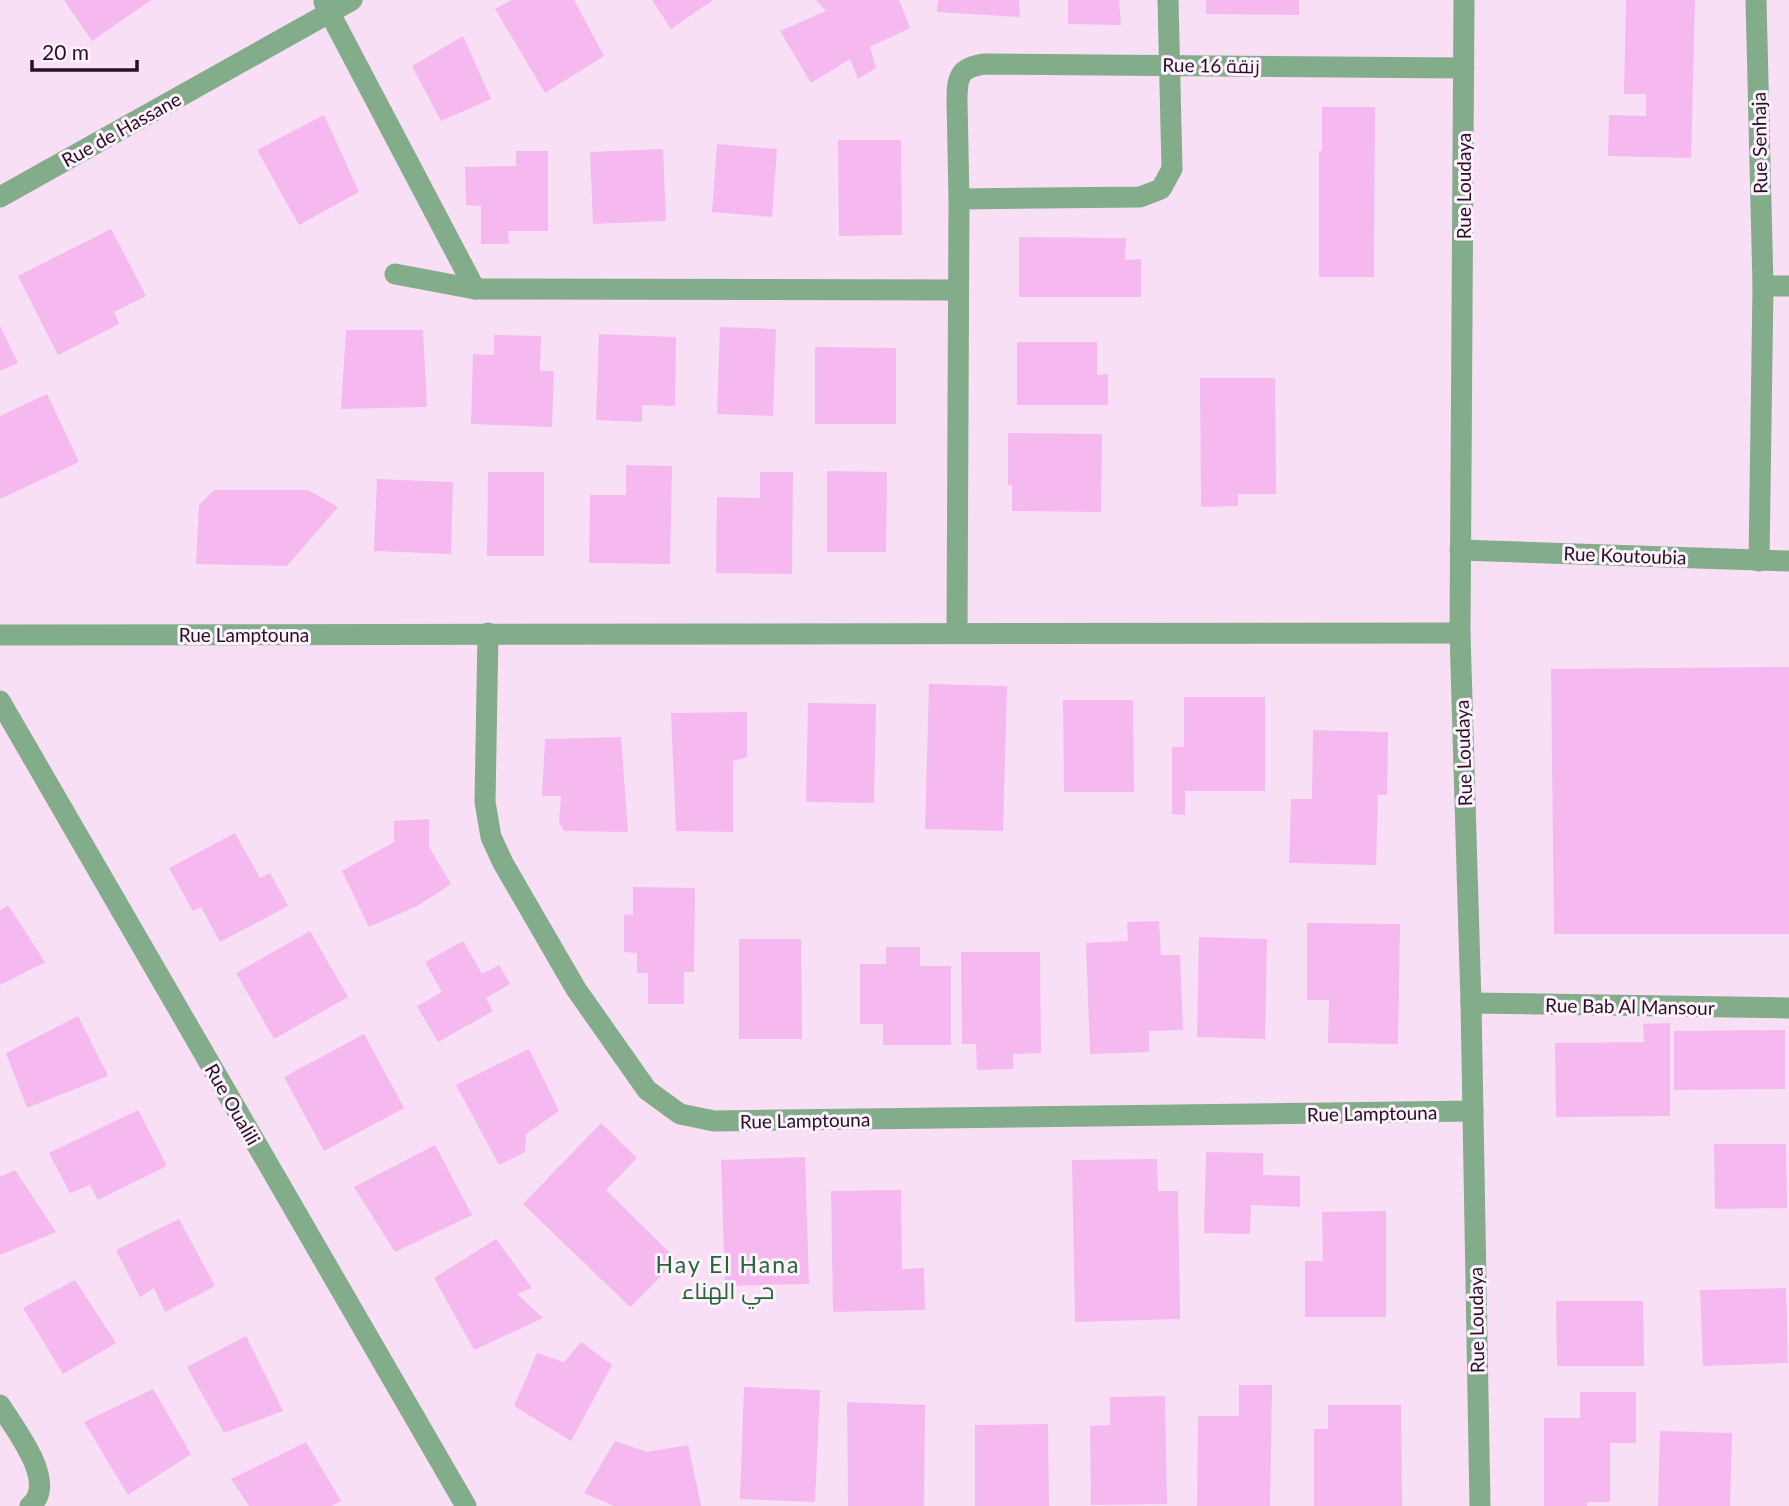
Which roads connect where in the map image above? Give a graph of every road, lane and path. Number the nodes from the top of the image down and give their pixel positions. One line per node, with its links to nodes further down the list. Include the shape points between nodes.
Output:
1 (352, 0): 5 (street, Rue de Hassane)
2 (1168, 0): 6 (street)
3 (1464, 0): 7 (street, Rue Loudaya)
4 (1756, 0): 12 (street, Rue Senhaja)
5 (326, 6): 8 (street, Rue de Hassane); 13 (street)
6 (1169, 64): 7 (street, Rue 16 زنقة); 9 (street, via 1172,169 1161,189 1140,197); 9 (street, Rue 16 زنقة, via 985,64 961,72 957,85)
7 (1464, 68): 15 (street, Rue Loudaya)
8 (0, 197)
9 (959, 199): 14 (street)
10 (395, 274): 13 (street)
11 (1789, 285): 12 (street)
12 (1763, 286): 16 (street, Rue Senhaja)
13 (475, 289): 14 (street)
14 (957, 290): 18 (street)
15 (1461, 550): 16 (street, Rue Koutoubia); 20 (street, Rue Loudaya)
16 (1759, 561): 17 (street, Rue Koutoubia)
17 (1789, 561)
18 (957, 632): 19 (street, Rue Lamptouna); 20 (street, Rue Lamptouna)
19 (488, 633): 21 (street, Rue Lamptouna); 25 (street, Rue Lamptouna, via 485,802 491,836 576,989 647,1090 680,1114 714,1121)
20 (1460, 633): 23 (street, Rue Loudaya)
21 (0, 635)
22 (0, 701): 28 (street, Rue Oualili)
23 (1471, 1003): 24 (street, Rue Bab Al Mansour); 25 (street, Rue Loudaya)
24 (1789, 1008)
25 (1473, 1111): 29 (street, Rue Loudaya)
26 (0, 1405): 27 (street, via 36,1465 41,1486)
27 (32, 1505)
28 (466, 1506)
29 (1480, 1506)

